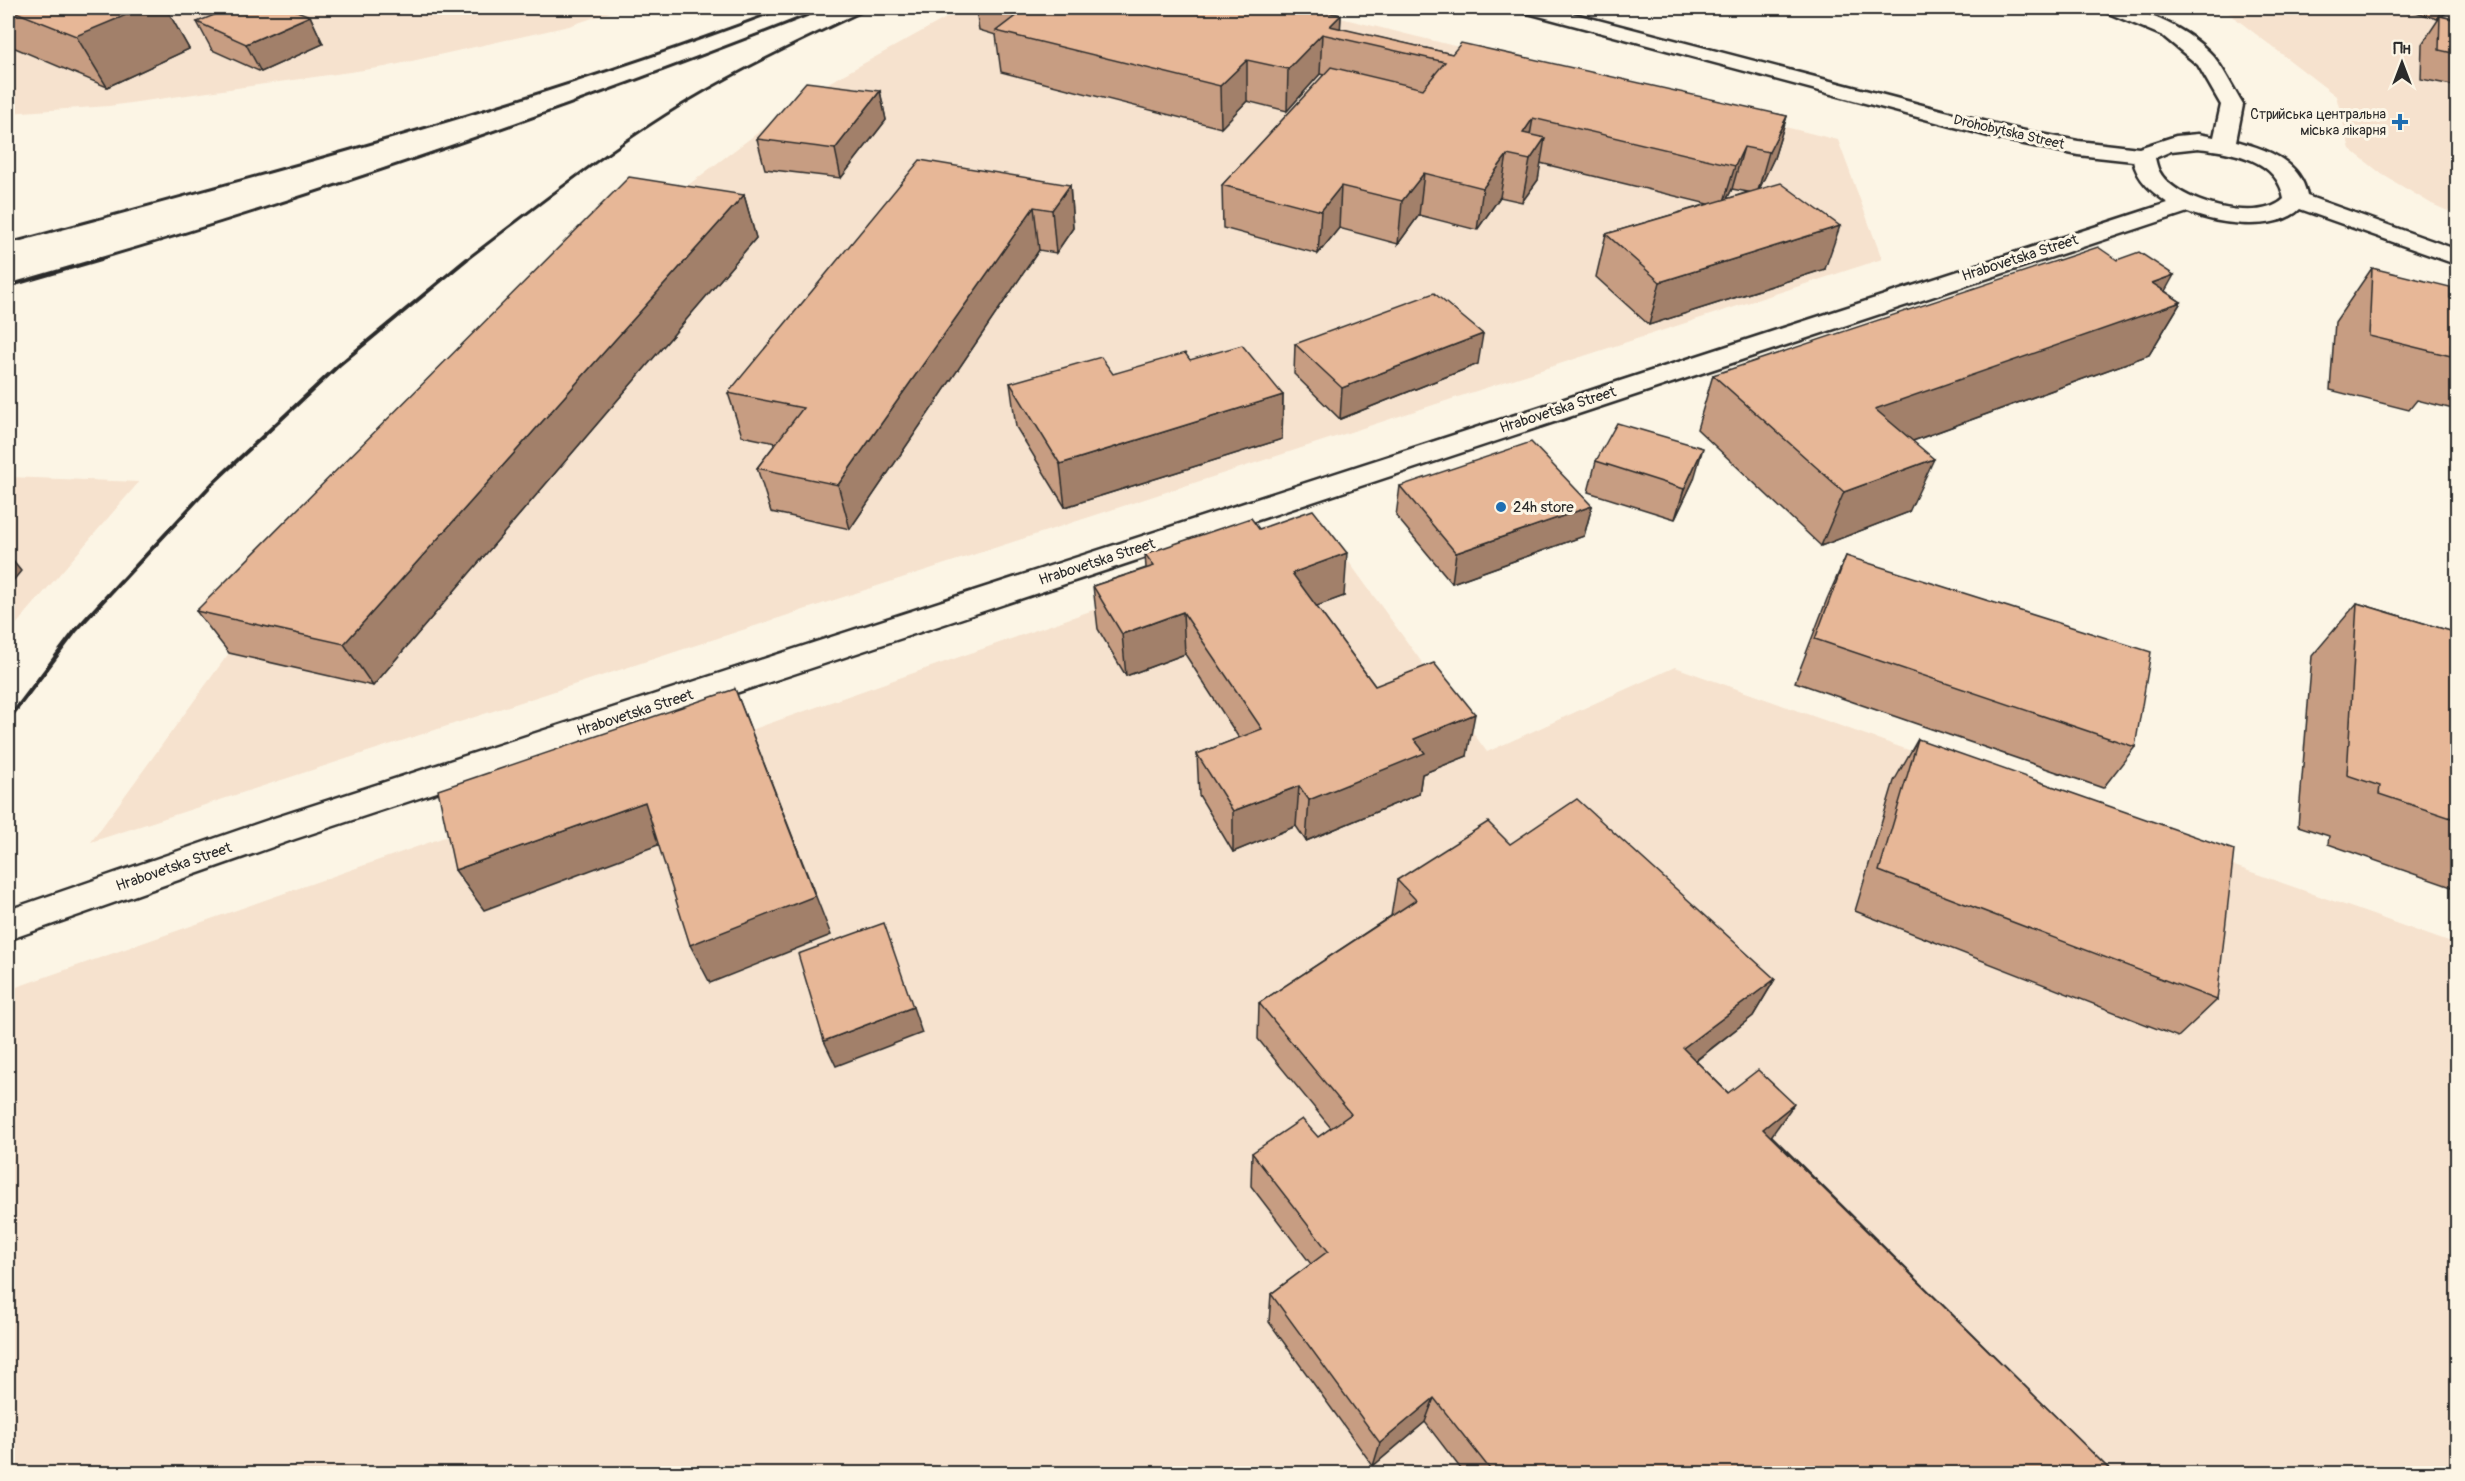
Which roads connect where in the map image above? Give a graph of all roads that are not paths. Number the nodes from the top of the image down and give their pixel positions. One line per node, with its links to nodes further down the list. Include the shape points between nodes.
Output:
1 (1531, 8): 4 (street, Drohobytska Street, via 2008,134)
2 (2113, 8): 3 (street, via 2170,32 2206,61 2232,105)
3 (2224, 144): 4 (street, via 2175,142); 5 (street, via 2257,155 2288,175 2296,188)
4 (2143, 156): 6 (street, via 2143,167 2150,180)
5 (2296, 200): 6 (street, via 2285,210 2259,216 2214,212); 7 (street)
6 (2188, 204): 8 (street, Hrabovetska Street, via 286,828)
7 (2457, 258)
8 (8, 925)

